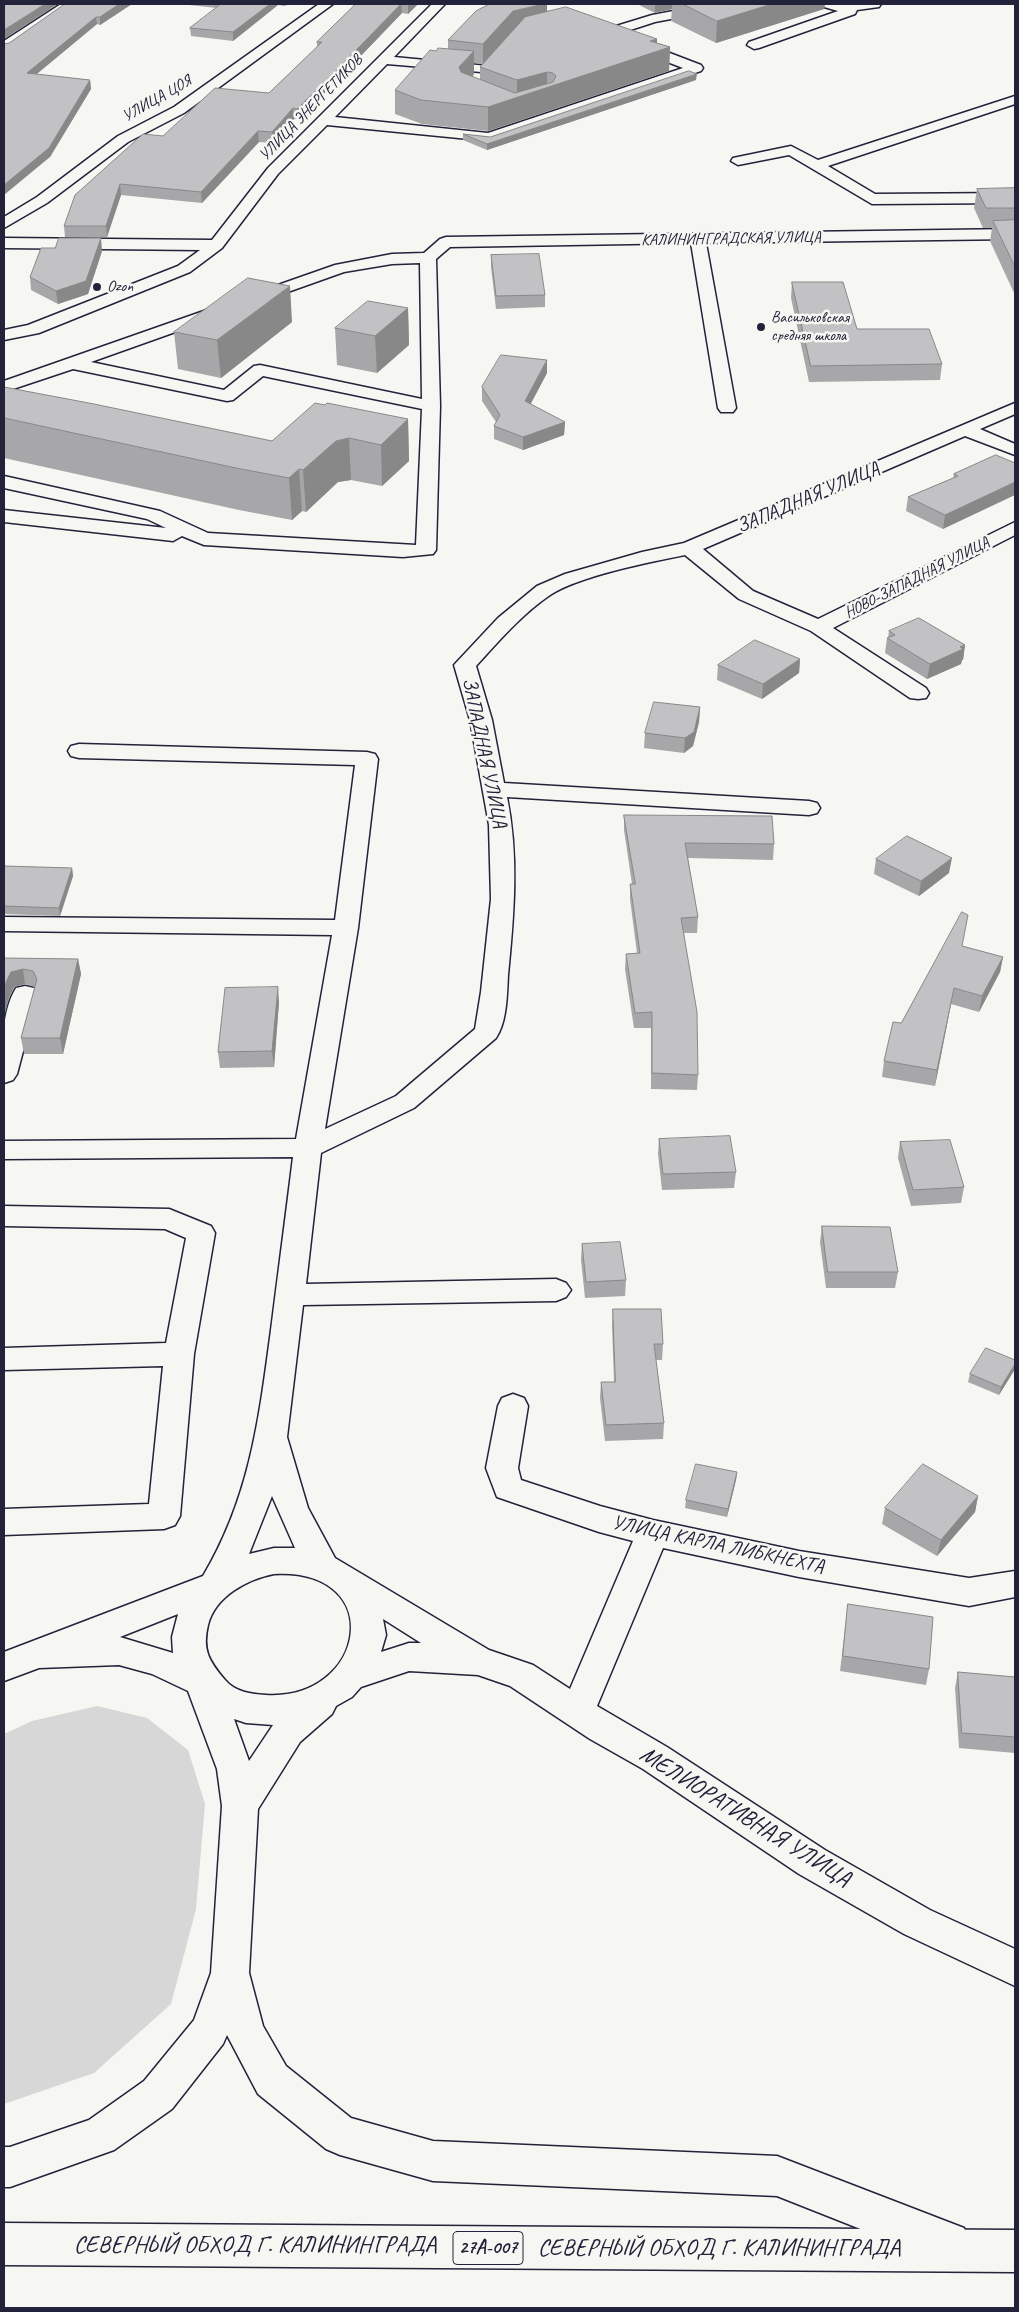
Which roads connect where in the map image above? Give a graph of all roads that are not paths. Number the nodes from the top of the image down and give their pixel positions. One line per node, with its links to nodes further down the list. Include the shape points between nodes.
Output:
1 (69, 4): 9 (main road)
2 (327, 4): 24 (main road, УЛИЦА ЦОЯ, via 180,110 123,139 42,200)
3 (439, 4): 10 (main road, УЛИЦА ЭНЕРГЕТИКОВ)
4 (729, 4): 11 (main road, via 652,19 612,32)
5 (830, 4): 7 (main road, via 847,8); 8 (main road, via 851,11)
6 (875, 4): 7 (main road)
7 (863, 5)
8 (754, 45)
9 (4, 47)
10 (383, 60): 13 (main road, via 491,66); 16 (main road, УЛИЦА ЭНЕРГЕТИКОВ)
11 (674, 60): 12 (main road); 18 (main road, via 696,68 489,137)
12 (656, 66)
13 (478, 81)
14 (1015, 100): 21 (main road)
15 (516, 111): 18 (main road, via 509,117)
16 (322, 120): 17 (main road); 29 (main road, УЛИЦА ЭНЕРГЕТИКОВ, via 273,171)
17 (420, 129): 18 (main road); 19 (main road)
18 (466, 134)
19 (406, 145)
20 (738, 162): 21 (main road, via 791,150)
21 (818, 165): 23 (main road)
22 (1015, 198): 23 (main road)
23 (872, 199): 26 (main road)
24 (4, 223)
25 (1015, 234): 26 (main road, КАЛИНИНГРАДСКАЯ УЛИЦА)
26 (882, 235): 27 (main road, КАЛИНИНГРАДСКАЯ УЛИЦА)
27 (698, 240): 30 (main road, КАЛИНИНГРАДСКАЯ УЛИЦА, via 446,242); 35 (main road)
28 (4, 243): 29 (main road)
29 (216, 245): 31 (main road, УЛИЦА ЭНЕРГЕТИКОВ, via 184,269 33,329)
30 (428, 258): 32 (main road, via 392,259 341,268); 34 (main road)
31 (4, 336)
32 (71, 363): 33 (main road); 34 (main road, via 227,396 260,370)
33 (4, 387)
34 (431, 406): 42 (main road, via 426,550)
35 (727, 408)
36 (1015, 408): 37 (main road, ЗАПАДНАЯ УЛИЦА)
37 (966, 430): 38 (main road); 43 (main road, ЗАПАДНАЯ УЛИЦА)
38 (1015, 450)
39 (4, 482): 42 (main road, via 153,515)
40 (4, 516): 42 (main road)
41 (1015, 528): 44 (main road, НОВО-ЗАПАДНАЯ УЛИЦА)
42 (204, 539)
43 (689, 548): 44 (main road, via 746,595); 47 (main road, ЗАПАДНАЯ УЛИЦА, via 572,578 544,590 505,622 466,665 481,720)
44 (818, 628): 45 (main road)
45 (918, 693)
46 (79, 751): 50 (main road, via 368,759)
47 (494, 789): 48 (main road); 53 (main road, ЗАПАДНАЯ УЛИЦА, via 501,825 503,899 487,1032 406,1102)
48 (809, 808)
49 (4, 924): 50 (main road)
50 (346, 928): 53 (main road)
51 (25, 994): 52 (main road)
52 (4, 1074)
53 (308, 1148): 54 (main road); 57 (main road)
54 (4, 1150)
55 (4, 1216): 58 (main road, via 169,1219 201,1233)
56 (556, 1290): 57 (main road)
57 (289, 1296): 61 (main road)
58 (179, 1354): 59 (main road); 62 (main road, via 164,1516)
59 (4, 1359)
60 (513, 1406): 63 (main road, УЛИЦА КАРЛА ЛИБКНЕХТА, via 502,1468 508,1488 599,1519)
61 (274, 1430): 64 (main road, via 279,1472 307,1542); 66 (main road, via 264,1474 248,1520 232,1559)
62 (4, 1522)
63 (653, 1533): 65 (main road, УЛИЦА КАРЛА ЛИБКНЕХТА, via 799,1564 969,1592); 72 (main road)
64 (334, 1574): 66 (main road, via 296,1561 266,1562 239,1570); 68 (main road); 71 (main road, via 361,1600 369,1622 367,1647)
65 (1015, 1584)
66 (215, 1586): 67 (main road); 70 (main road, via 198,1606 189,1630 189,1654)
67 (38, 1654): 69 (main road); 70 (main road, via 118,1651 159,1662)
68 (478, 1661): 71 (main road, via 409,1657); 72 (main road, МЕЛИОРАТИВНАЯ УЛИЦА, via 521,1675)
69 (4, 1667)
70 (202, 1681): 71 (main road, via 226,1701 258,1711 294,1709); 73 (main road, via 235,1769)
71 (340, 1686): 73 (main road, via 288,1731)
72 (578, 1711): 74 (main road, МЕЛИОРАТИВНАЯ УЛИЦА, via 812,1862 917,1922)
73 (240, 1806): 75 (main road)
74 (1015, 1968)
75 (230, 1973): 76 (main road, via 209,2031 158,2095 100,2136); 78 (main road, via 245,2032 272,2080 340,2135 433,2162 777,2176)
76 (4, 2167)
77 (4, 2244): 78 (main road, СЕВЕРНЫЙ ОБХОД Г. КАЛИНИНГРАДА / 27А-007)
78 (972, 2251): 79 (main road, СЕВЕРНЫЙ ОБХОД Г. КАЛИНИНГРАДА / 27А-007)
79 (1015, 2251)

